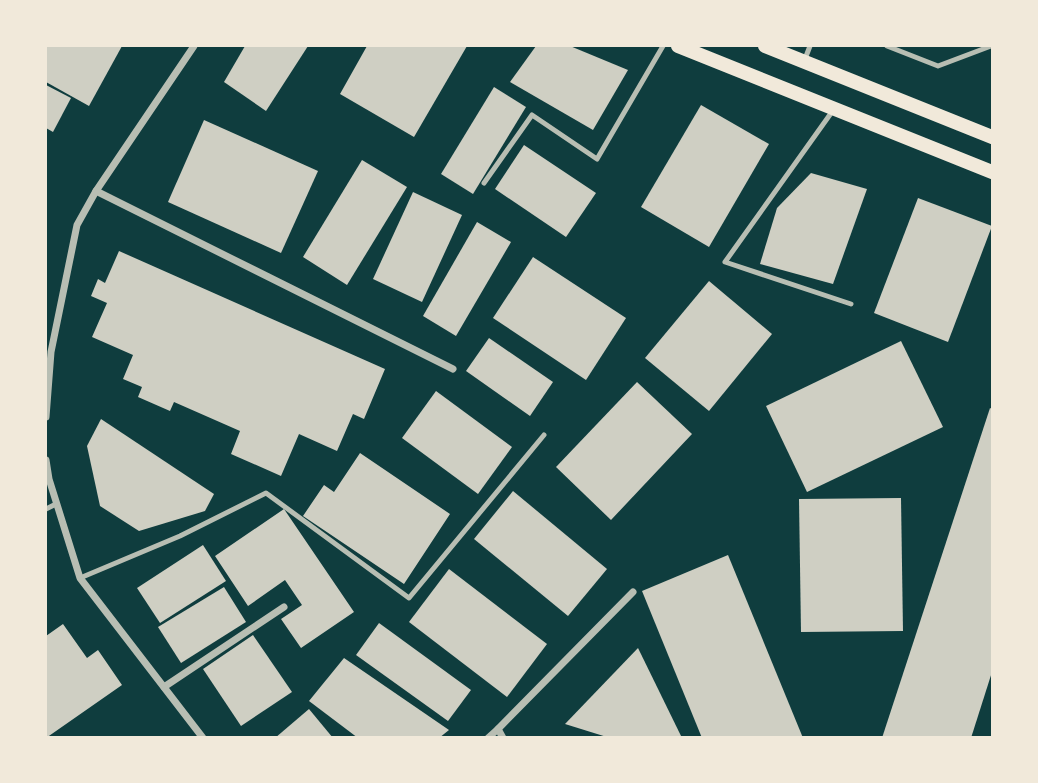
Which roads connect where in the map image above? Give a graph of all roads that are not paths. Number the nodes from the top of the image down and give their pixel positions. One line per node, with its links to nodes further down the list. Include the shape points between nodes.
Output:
1 (194, 46): 13 (street)
2 (663, 46): 12 (lane, via 597,159 531,115)
3 (678, 46): 9 (main road)
4 (765, 46): 8 (main road)
5 (810, 46): 8 (lane)
6 (887, 46): 7 (lane, via 938,66)
7 (991, 46)
8 (804, 62): 10 (main road)
9 (834, 109): 11 (main road); 14 (lane, via 725,262)
10 (992, 137)
11 (992, 172)
12 (484, 183)
13 (96, 191): 15 (street); 16 (street, via 77,225 51,352)
14 (851, 304)
15 (453, 369)
16 (46, 417)
17 (544, 435): 22 (lane, via 409,598 266,493 180,536)
18 (46, 460): 19 (street)
19 (47, 480): 20 (street)
20 (56, 504): 21 (lane); 22 (street)
21 (46, 509)
22 (79, 578): 25 (street)
23 (633, 592): 26 (street)
24 (284, 607): 25 (street)
25 (164, 687): 27 (street)
26 (498, 729): 28 (street); 29 (street)
27 (203, 737)
28 (488, 737)
29 (503, 737)

